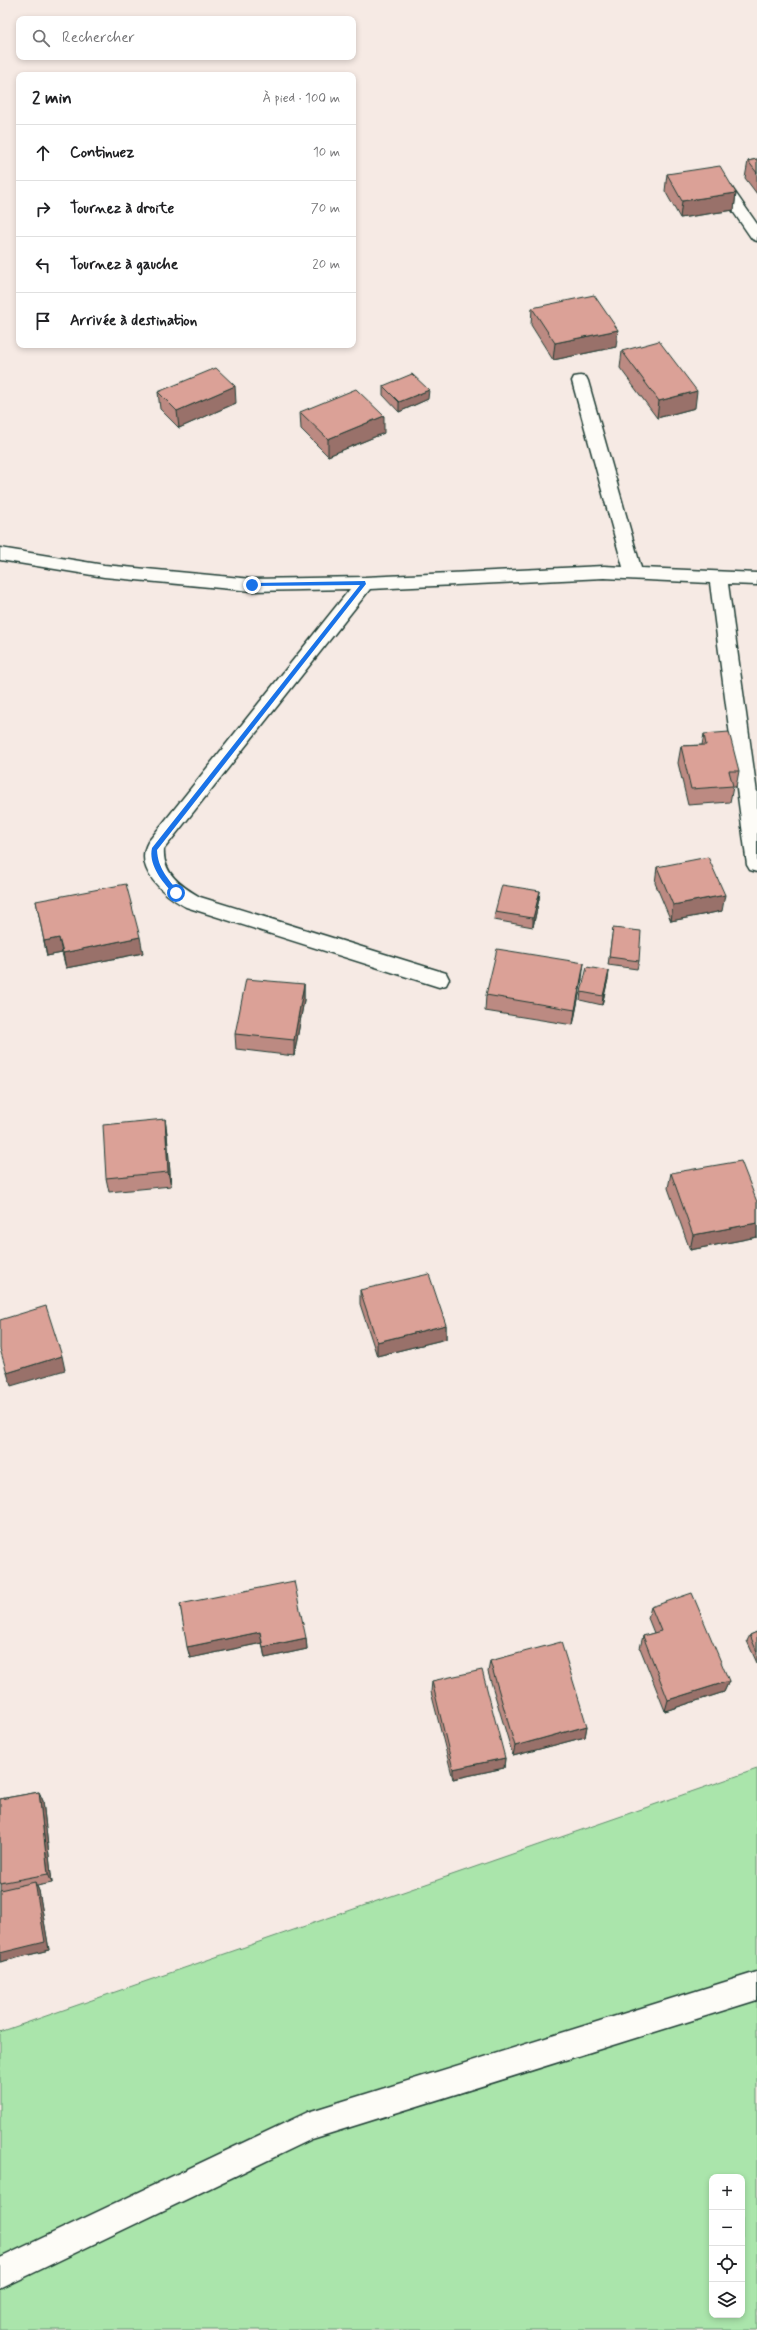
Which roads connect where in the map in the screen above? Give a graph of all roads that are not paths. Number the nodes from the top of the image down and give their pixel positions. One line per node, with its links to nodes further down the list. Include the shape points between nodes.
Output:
1 (725, 188): 2 (street)
2 (757, 236)
3 (580, 381): 5 (street)
4 (0, 554): 8 (street, via 104,571 252,585)
5 (634, 573): 6 (street); 8 (street, via 604,572)
6 (718, 576): 7 (street); 9 (street)
7 (757, 579)
8 (365, 583): 10 (street, via 162,837 154,850 155,863 171,888 193,902)
9 (757, 865)
10 (439, 978)
11 (757, 1986): 12 (street, via 308,2126)
12 (0, 2274)

